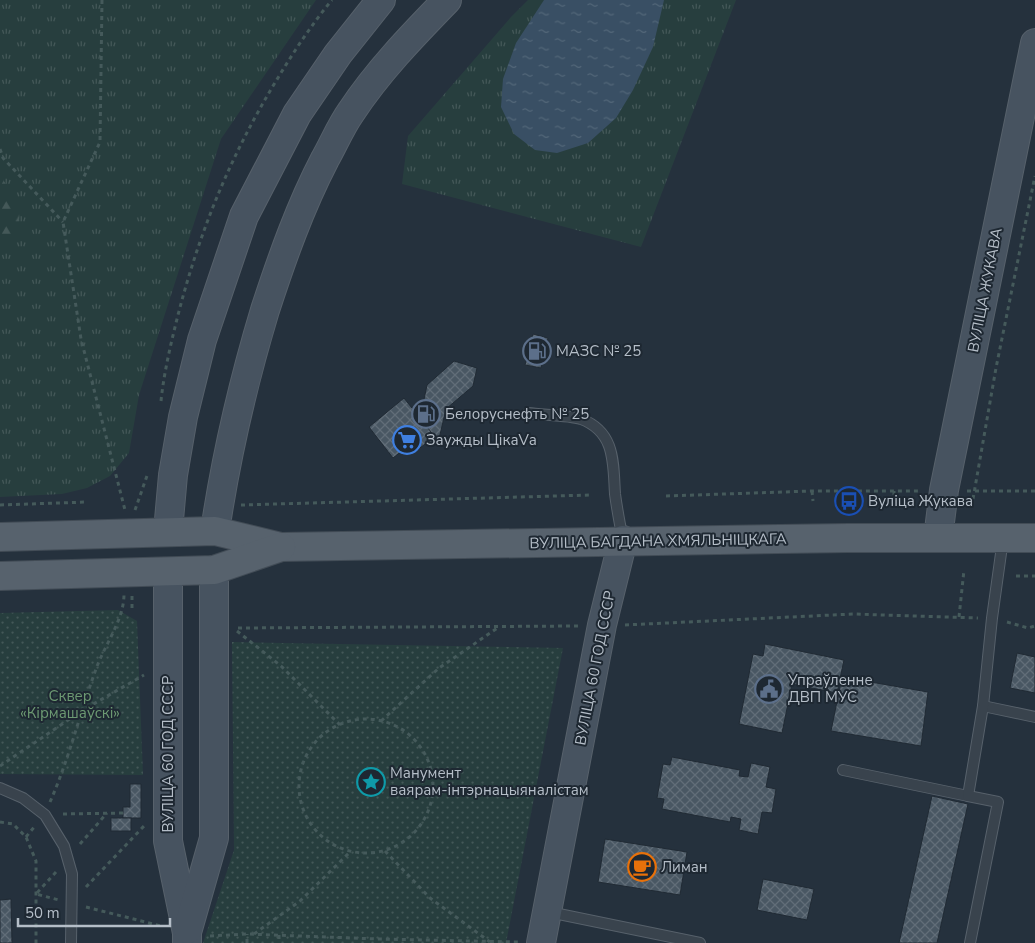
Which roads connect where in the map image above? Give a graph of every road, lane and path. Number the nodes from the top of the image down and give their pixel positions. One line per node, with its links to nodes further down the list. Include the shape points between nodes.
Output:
1 (102, 0): 8 (path, via 100,142)
2 (381, 0): 28 (street, via 338,54 297,114 244,216 202,340 183,417)
3 (447, 0): 27 (street, via 406,42 350,113 312,183 282,257 258,334 223,477)
4 (1035, 43): 30 (street, ВУЛІЦА ЖУКАВА, via 944,490)
5 (0, 149): 6 (path)
6 (1, 158): 8 (path)
7 (1035, 176): 15 (path)
8 (63, 222): 25 (path, via 81,339)
9 (528, 413): 33 (lane, via 580,418 595,426 608,440 614,461)
10 (148, 472): 26 (path)
11 (962, 490): 15 (path)
12 (812, 491): 13 (path); 18 (path); 20 (path)
13 (894, 491): 14 (path); 21 (path)
14 (929, 491)
15 (974, 491): 16 (path); 19 (path)
16 (1035, 491)
17 (590, 495): 24 (path)
18 (666, 496)
19 (973, 499)
20 (813, 501)
21 (894, 501)
22 (87, 502): 23 (path)
23 (0, 505)
24 (233, 505)
25 (125, 508)
26 (135, 508)
27 (215, 531): 28 (main road, ВУЛІЦА БАГДАНА ХМЯЛЬНІЦКАГА); 34 (main road, ВУЛІЦА БАГДАНА ХМЯЛЬНІЦКАГА); 35 (main road)
28 (168, 532): 29 (main road, ВУЛІЦА БАГДАНА ХМЯЛЬНІЦКАГА); 37 (main road)
29 (0, 537)
30 (938, 538): 31 (main road, ВУЛІЦА БАГДАНА ХМЯЛЬНІЦКАГА); 33 (main road, ВУЛІЦА БАГДАНА ХМЯЛЬНІЦКАГА)
31 (1003, 538): 32 (main road, ВУЛІЦА БАГДАНА ХМЯЛЬНІЦКАГА); 45 (lane)
32 (1035, 538)
33 (623, 540): 34 (main road, ВУЛІЦА БАГДАНА ХМЯЛЬНІЦКАГА); 70 (street, ВУЛІЦА 60 ГОД СССР, via 602,625)
34 (281, 548): 35 (main road, ВУЛІЦА БАГДАНА ХМЯЛЬНІЦКАГА)
35 (214, 570): 37 (main road, ВУЛІЦА БАГДАНА ХМЯЛЬНІЦКАГА); 75 (street, via 214,838)
36 (964, 570): 44 (path)
37 (168, 572): 38 (main road, ВУЛІЦА БАГДАНА ХМЯЛЬНІЦКАГА); 75 (street, ВУЛІЦА 60 ГОД СССР, via 168,840)
38 (0, 576)
39 (1016, 576): 40 (path)
40 (1035, 576)
41 (124, 594): 52 (path, via 124,607 96,668)
42 (132, 594): 43 (path)
43 (132, 608)
44 (959, 617): 45 (path); 46 (path, via 853,614)
45 (992, 618): 49 (path, via 1028,628); 51 (lane)
46 (623, 625)
47 (499, 626): 48 (path); 54 (path, via 439,668); 55 (path, via 234,628 281,666)
48 (582, 626)
49 (1035, 626)
50 (144, 675): 52 (path)
51 (983, 706): 53 (lane); 59 (lane)
52 (83, 710): 56 (path); 62 (path)
53 (1035, 717)
54 (381, 721): 55 (path, via 363,719); 65 (path, via 412,737 423,751 433,784 425,818 401,844)
55 (340, 725): 66 (path, via 317,740 306,755 298,789 308,822 319,836)
56 (0, 766)
57 (843, 770): 59 (lane)
58 (0, 788): 62 (lane, via 23,798)
59 (968, 796): 84 (lane, via 998,802)
60 (107, 813): 61 (path); 62 (path); 67 (path)
61 (123, 813)
62 (45, 815): 67 (lane)
63 (0, 822): 68 (path, via 13,824 26,836 36,861)
64 (148, 823): 69 (path)
65 (385, 851): 66 (path, via 368,854); 77 (path, via 430,898)
66 (350, 852): 73 (path, via 300,902)
67 (68, 858): 68 (path); 69 (lane, via 72,874)
68 (36, 894): 69 (path); 79 (path)
69 (71, 903): 71 (path); 80 (lane)
70 (547, 911): 78 (street, ВУЛІЦА 60 ГОД СССР); 83 (lane)
71 (161, 926)
72 (247, 934): 73 (path); 75 (path); 81 (path)
73 (254, 934): 74 (path)
74 (278, 935): 76 (path); 82 (path)
75 (192, 938)
76 (378, 941): 77 (path)
77 (490, 942): 78 (path)
78 (541, 942)
79 (36, 943)
80 (71, 943)
81 (247, 943)
82 (279, 943)
83 (700, 943)
84 (970, 943)

